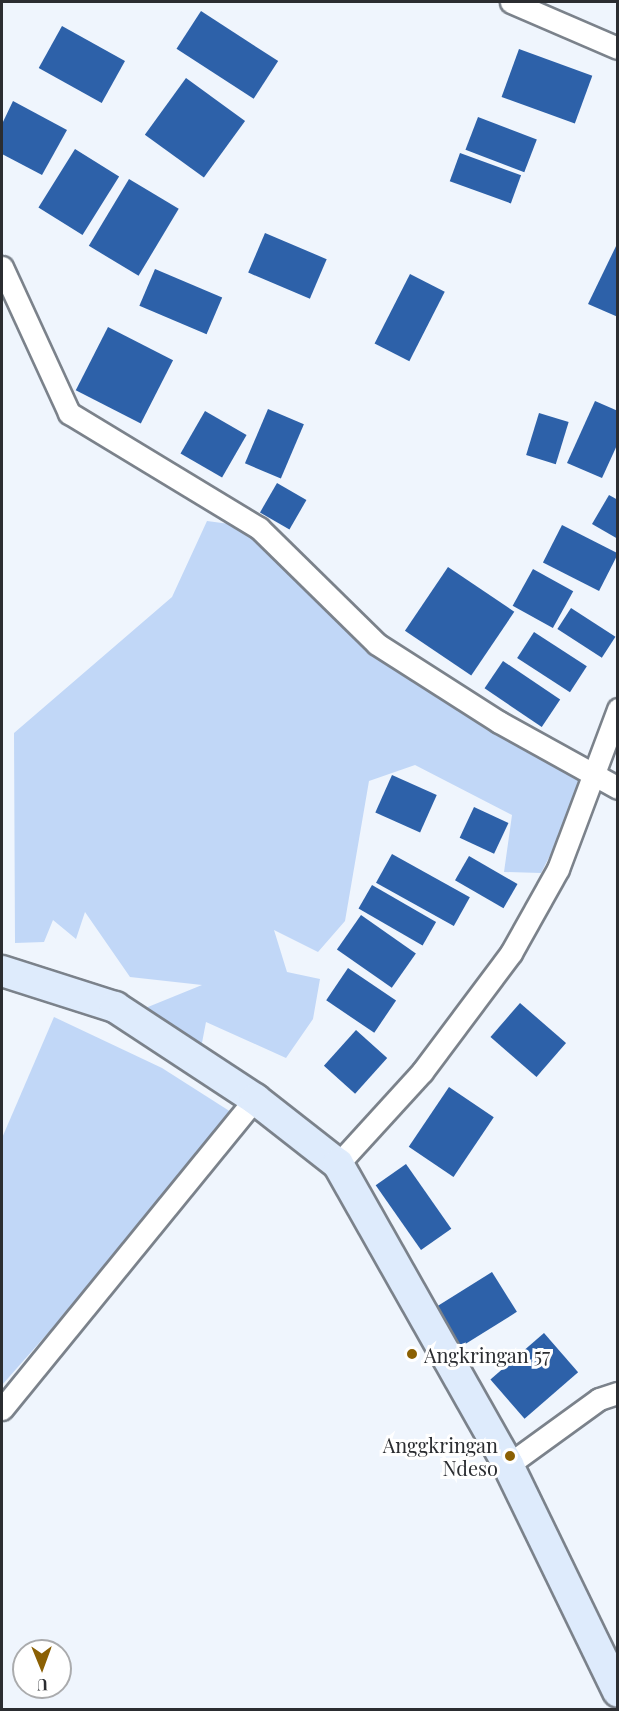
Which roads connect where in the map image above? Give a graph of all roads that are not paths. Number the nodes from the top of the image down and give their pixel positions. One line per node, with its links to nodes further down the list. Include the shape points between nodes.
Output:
1 (511, 2): 2 (street)
2 (618, 48)
3 (2, 267): 5 (street, via 69,413 259,528 377,644)
4 (618, 709): 5 (street)
5 (591, 775): 6 (street); 9 (street, via 558,869 511,953 422,1072)
6 (618, 788)
7 (2, 971): 8 (main road, via 115,1007)
8 (255, 1099): 9 (main road); 11 (street)
9 (338, 1164): 12 (main road)
10 (618, 1393): 12 (street, via 599,1399)
11 (2, 1409)
12 (508, 1465): 13 (main road)
13 (618, 1692)

